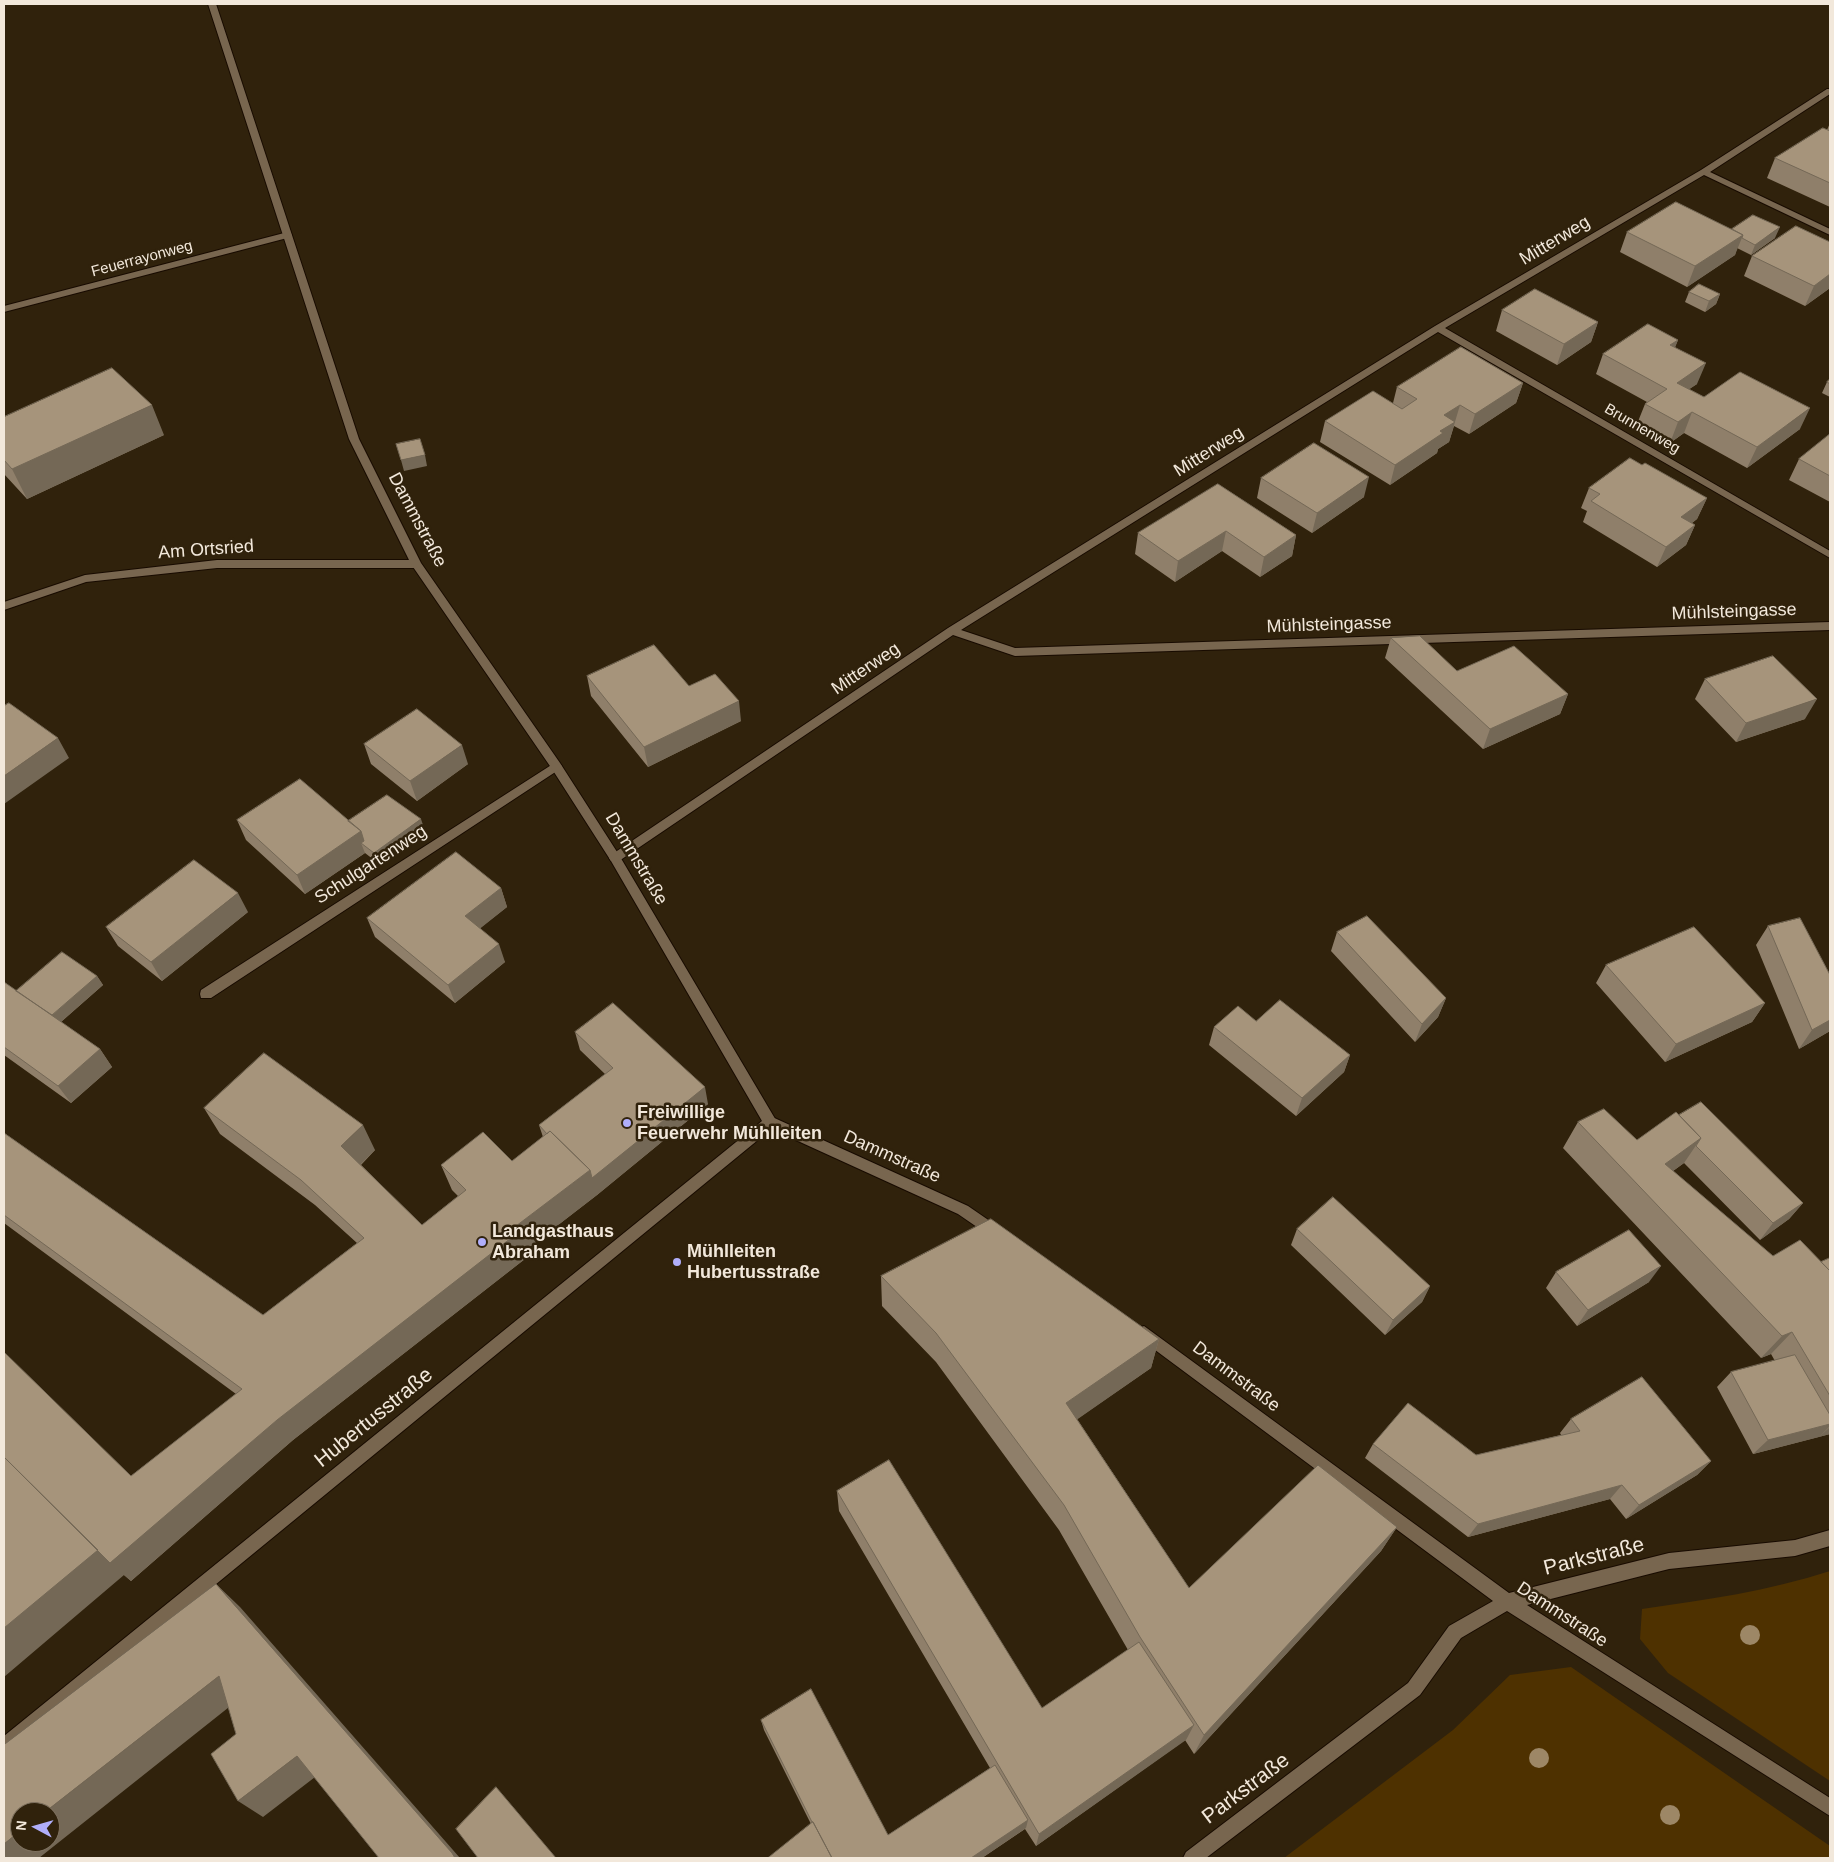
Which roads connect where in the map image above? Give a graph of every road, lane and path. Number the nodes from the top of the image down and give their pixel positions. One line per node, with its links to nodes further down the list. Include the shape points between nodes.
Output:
1 (212, 4): 5 (street, Dammstraße)
2 (1830, 91): 3 (street, Mitterweg)
3 (1704, 172): 4 (street); 7 (street, Mitterweg)
4 (1830, 232)
5 (288, 235): 6 (street, Feuerrayonweg); 9 (street, Dammstraße, via 354,439)
6 (4, 310)
7 (1438, 328): 8 (street, Brunnenweg); 12 (street, Mitterweg)
8 (1830, 555)
9 (416, 564): 10 (street, Am Ortsried, via 217,564 85,579); 13 (street, Dammstraße)
10 (4, 606)
11 (1830, 626): 12 (street, Mühlsteingasse, via 1015,652)
12 (952, 631): 14 (street, Mitterweg)
13 (556, 766): 14 (street, Dammstraße); 15 (street, Schulgartenweg)
14 (615, 858): 16 (street, Dammstraße)
15 (206, 994)
16 (770, 1122): 17 (street, Dammstraße, via 963,1210); 21 (street, Hubertusstraße)
17 (1004, 1238)
18 (1134, 1327): 20 (street, Dammstraße)
19 (1830, 1538): 20 (street, Parkstraße, via 1795,1548 1669,1561)
20 (1507, 1602): 22 (street, Dammstraße); 23 (street, Parkstraße, via 1455,1632 1414,1689)
21 (4, 1747)
22 (1830, 1808)
23 (1192, 1858)

